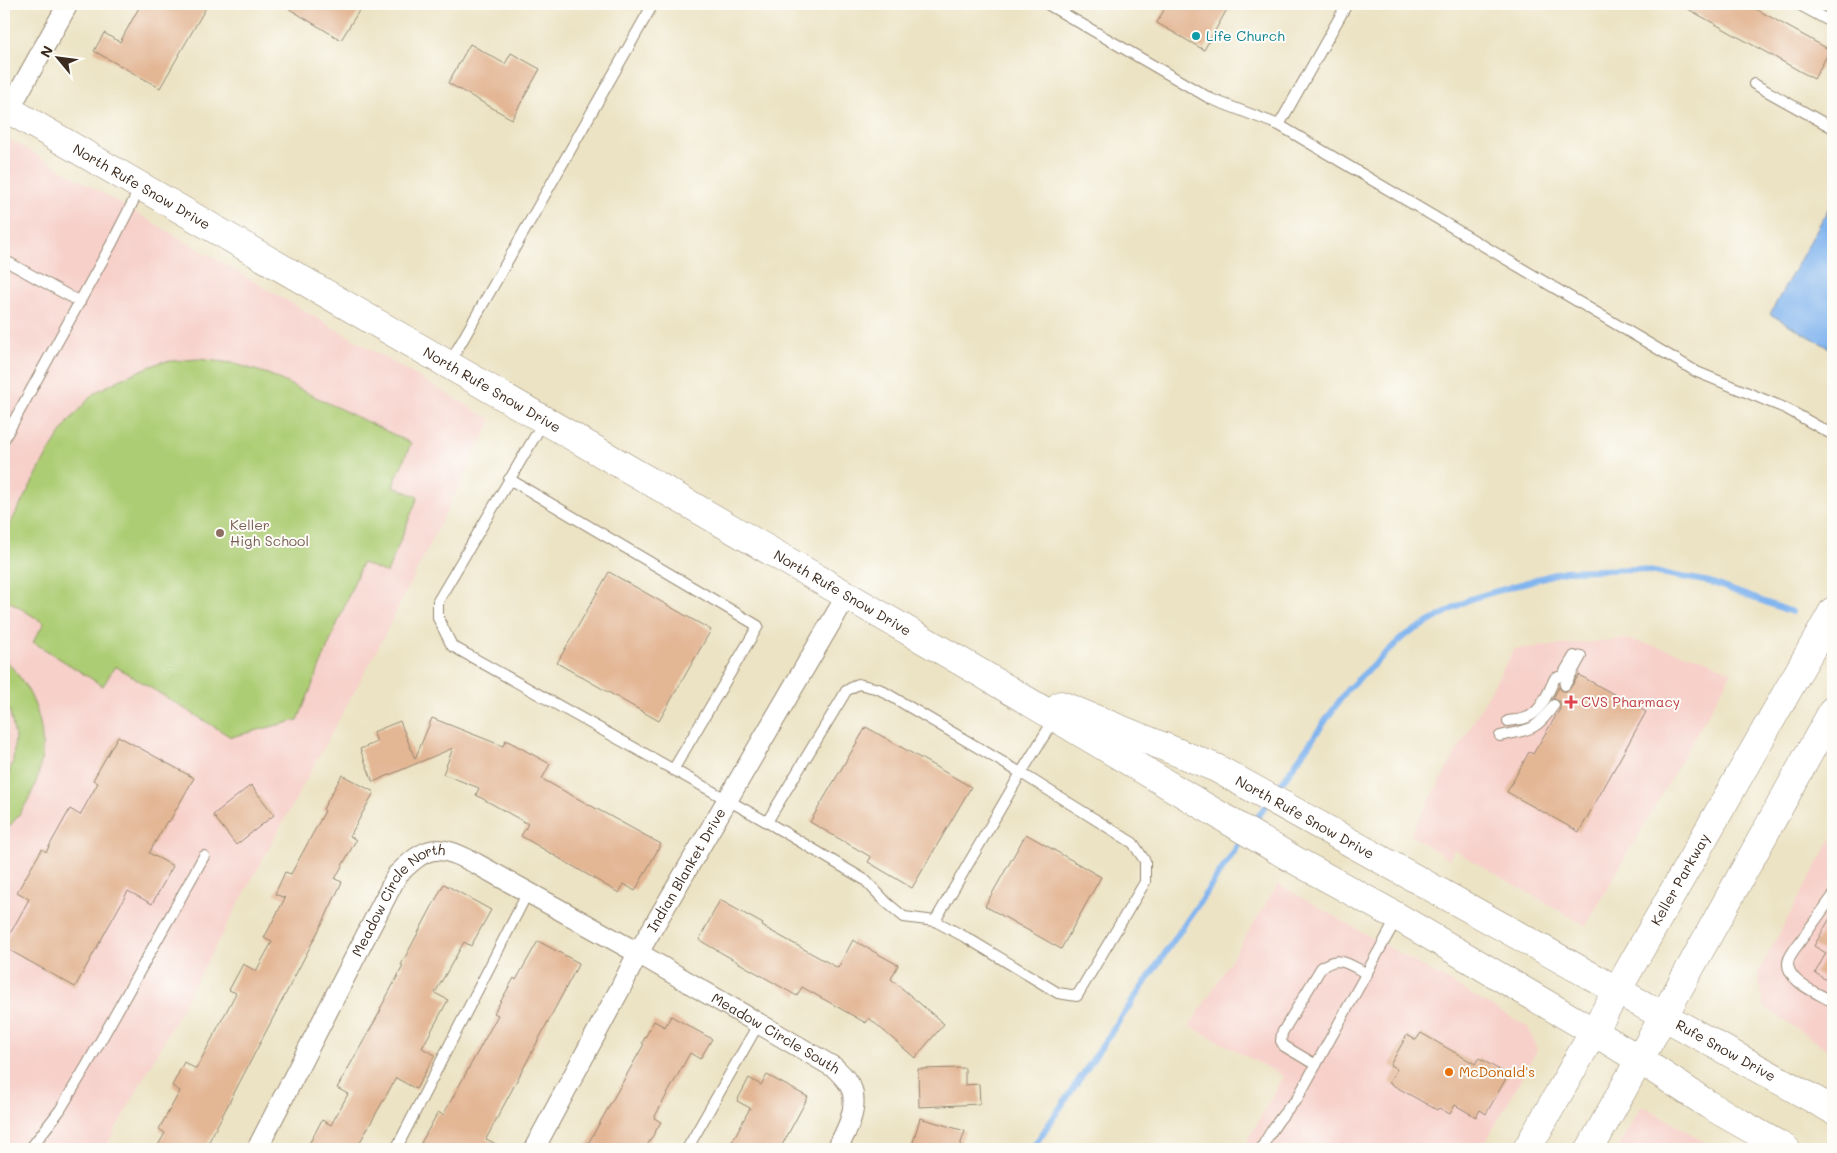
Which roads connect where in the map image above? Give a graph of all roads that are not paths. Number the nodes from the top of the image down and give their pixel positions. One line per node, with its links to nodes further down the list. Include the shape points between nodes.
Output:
1 (68, 4): 8 (street)
2 (652, 4): 14 (lane)
3 (1047, 4): 9 (lane, via 1211,98)
4 (1347, 4): 9 (lane)
5 (1798, 4): 6 (lane)
6 (1833, 23)
7 (1754, 84): 10 (lane)
8 (6, 108): 11 (main road, North Rufe Snow Drive)
9 (1279, 125): 16 (lane, via 1697,372 1787,409)
10 (1833, 128)
11 (142, 186): 13 (lane); 14 (main road, North Rufe Snow Drive)
12 (4, 260): 13 (lane)
13 (80, 302): 17 (lane)
14 (448, 365): 15 (main road, North Rufe Snow Drive)
15 (544, 420): 18 (lane); 19 (main road, North Rufe Snow Drive)
16 (1833, 435)
17 (4, 438)
18 (509, 479): 28 (lane, via 438,601 438,618 452,646); 28 (lane, via 758,626)
19 (847, 595): 21 (main road, North Rufe Snow Drive); 30 (street, Indian Blanket Drive)
20 (1833, 611): 40 (main road, Keller Parkway)
21 (979, 672): 25 (main road, North Rufe Snow Drive); 33 (main road, North Rufe Snow Drive, via 1216,768)
22 (1565, 686): 26 (lane, via 1577,656 1562,676 1556,678 1534,713)
23 (1554, 705): 27 (lane, via 1543,721 1532,729)
24 (1833, 710): 42 (main road, via 1822,740)
25 (1056, 718): 29 (lane); 36 (main road, North Rufe Snow Drive, via 1291,858)
26 (1508, 721)
27 (1500, 736)
28 (673, 770): 30 (lane)
29 (1021, 773): 31 (lane, via 878,689 858,684 846,691); 37 (lane); 37 (lane, via 1133,843 1145,861 1145,882 1077,996 1058,993)
30 (727, 800): 31 (lane); 38 (street, Indian Blanket Drive)
31 (767, 822): 37 (lane, via 865,880 904,917)
32 (204, 856): 48 (lane, via 83,1072 60,1110)
33 (1419, 882): 36 (main road); 40 (main road, North Rufe Snow Drive)
34 (528, 892): 38 (street, Meadow Circle North); 49 (street, Meadow Circle North, via 456,853 439,850 426,851 397,875); 50 (lane)
35 (1833, 896): 41 (lane, via 1788,959 1793,977)
36 (1398, 917): 39 (lane); 44 (main road, North Rufe Snow Drive)
37 (935, 921)
38 (638, 953): 43 (street, Meadow Circle South); 51 (street, Indian Blanket Drive)
39 (1367, 974): 46 (lane); 46 (lane, via 1343,961 1327,963 1282,1033 1284,1046)
40 (1618, 990): 42 (main road, Rufe Snow Drive); 44 (main road, Keller Parkway)
41 (1833, 1002)
42 (1664, 1017): 45 (main road); 47 (main road, Rufe Snow Drive)
43 (758, 1023): 52 (lane); 53 (street, Meadow Circle South, via 835,1068 849,1084 853,1110)
44 (1594, 1032): 45 (main road); 55 (main road, Keller Parkway)
45 (1640, 1060): 56 (main road); 57 (main road, via 1709,1105)
46 (1316, 1065): 54 (lane, via 1297,1099 1272,1128)
47 (1833, 1110)
48 (30, 1149)
49 (257, 1149)
50 (396, 1149)
51 (534, 1149)
52 (687, 1149)
53 (837, 1149)
54 (1261, 1149)
55 (1527, 1149)
56 (1590, 1149)
57 (1786, 1149)

